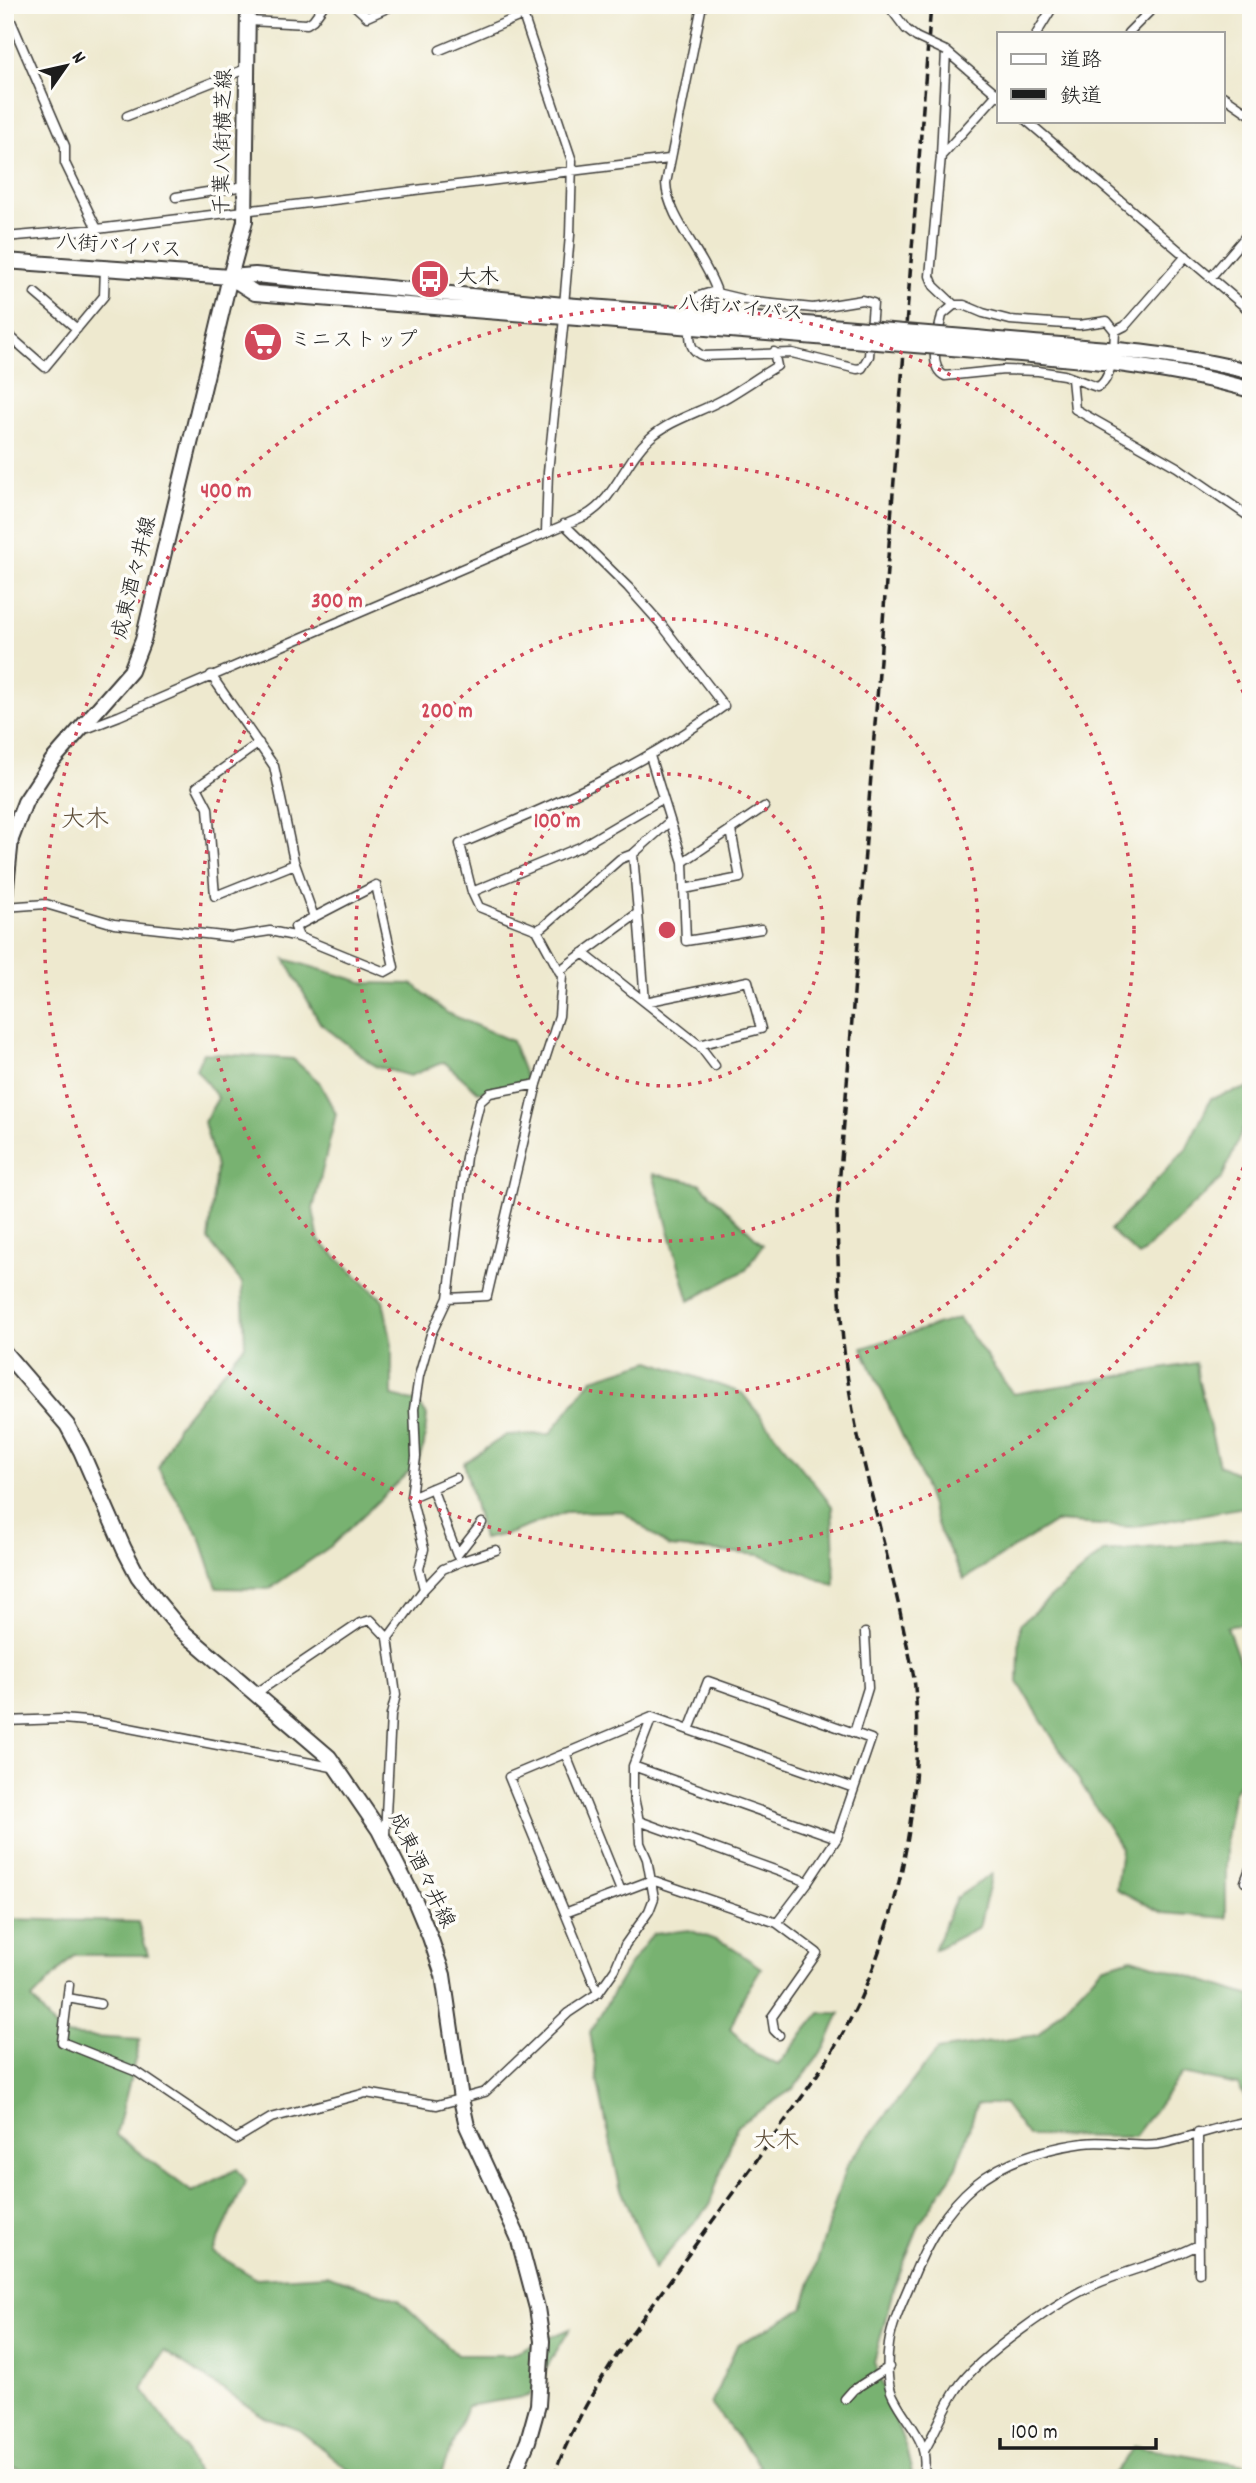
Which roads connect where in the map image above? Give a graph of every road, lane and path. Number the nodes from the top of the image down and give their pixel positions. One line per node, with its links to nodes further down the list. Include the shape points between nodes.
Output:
1 (248, 5): 12 (main road, 千葉八街横芝線)
2 (324, 5): 12 (street, via 307,24)
3 (355, 5): 4 (street, via 367,18)
4 (394, 5)
5 (529, 5): 11 (street, via 522,8)
6 (702, 5): 26 (street)
7 (888, 5): 17 (street, bridge, via 916,37)
8 (1054, 5): 14 (street)
9 (1143, 5): 10 (street)
10 (1154, 8): 15 (street)
11 (523, 15): 16 (street); 27 (street)
12 (249, 20): 18 (main road, 千葉八街横芝線)
13 (11, 21): 31 (street, via 65,146 65,163)
14 (1038, 32)
15 (1129, 32)
16 (439, 50)
17 (946, 51): 19 (street); 25 (street)
18 (248, 68): 23 (street); 28 (main road, 千葉八街横芝線)
19 (997, 93)
20 (997, 95): 25 (street)
21 (1224, 97): 22 (street)
22 (1251, 115)
23 (127, 116)
24 (1028, 122): 34 (street)
25 (941, 156): 41 (street, via 930,276)
26 (669, 159): 27 (street); 39 (street, via 667,198 712,275)
27 (572, 171): 30 (street); 42 (street)
28 (245, 186): 29 (street); 30 (main road, 千葉八街横芝線)
29 (176, 197)
30 (245, 211): 31 (street); 37 (main road, 千葉八街横芝線)
31 (97, 229): 33 (street)
32 (1251, 230): 38 (street)
33 (5, 237)
34 (1186, 256): 38 (street); 46 (street, via 1125,326)
35 (5, 261): 36 (main road, 八街バイパス)
36 (105, 268): 37 (main road, 八街バイパス); 45 (street, via 104,296)
37 (230, 277): 42 (main road, 八街バイパス, via 256,293); 57 (main road, 成東酒々井線, via 141,649 119,687)
38 (1212, 277): 43 (street)
39 (717, 292): 44 (street, via 694,301); 48 (street, via 754,302 813,308 862,300 873,303 869,356 862,368)
40 (35, 293): 45 (street)
41 (954, 305): 46 (street, via 1010,320 1079,325 1101,320); 51 (street, via 942,315 934,362 940,374 1016,370 1057,373)
42 (564, 312): 44 (main road, 八街バイパス); 55 (street)
43 (1251, 312)
44 (690, 321): 48 (street, via 693,351 704,356); 49 (main road, 八街バイパス, bridge)
45 (77, 329): 47 (street, via 45,368)
46 (1115, 331): 49 (street)
47 (5, 332)
48 (774, 352): 54 (street, via 777,366 664,428 640,449 599,508)
49 (1113, 357): 50 (main road, 八街バイパス, via 1224,365); 51 (street, via 1101,385); 52 (main road, 八街バイパス)
50 (1251, 372)
51 (1072, 379): 53 (street, via 1075,409 1177,467)
52 (1251, 390)
53 (1251, 518)
54 (564, 524): 55 (street); 59 (street, via 653,615 724,706)
55 (546, 532): 56 (street)
56 (211, 675): 57 (street, via 88,728); 58 (street)
57 (83, 724): 64 (main road, 成東酒々井線, via 36,783)
58 (259, 744): 67 (street, via 274,766); 67 (street, via 197,787 208,808 215,896)
59 (650, 756): 60 (street); 69 (street, via 547,808 460,844)
60 (662, 799): 62 (street); 69 (street, via 580,847)
61 (764, 807): 63 (street)
62 (669, 822): 65 (street); 66 (street)
63 (730, 830): 66 (street); 68 (street, via 740,878)
64 (8, 836): 70 (main road, 成東酒々井線)
65 (633, 854): 72 (street); 75 (street, via 620,859)
66 (683, 862): 68 (street)
67 (295, 864): 73 (street)
68 (684, 889): 74 (street, via 686,941)
69 (472, 892): 75 (street, via 479,907)
70 (5, 896)
71 (5, 907): 76 (street, via 46,904 114,924 232,937 270,932)
72 (638, 913): 77 (street); 79 (street)
73 (314, 916): 76 (street, via 295,927); 76 (street, via 376,886 394,967 385,972)
74 (761, 929)
75 (537, 930): 78 (street)
76 (299, 937)
77 (583, 953): 78 (street); 79 (street)
78 (559, 971): 82 (street, via 559,1016)
79 (645, 1002): 80 (street); 80 (street, via 748,981 761,1029)
80 (699, 1045): 81 (street)
81 (715, 1066)
82 (537, 1084): 83 (street, via 487,1296); 83 (street, via 490,1093 480,1102 466,1157)
83 (449, 1298): 87 (street, via 431,1334 419,1376)
84 (5, 1353): 93 (main road, 成東酒々井線, via 67,1425 138,1576 181,1630)
85 (456, 1478): 86 (street)
86 (432, 1489): 87 (street); 88 (street, via 457,1555)
87 (411, 1497): 90 (street, via 424,1549 419,1569)
88 (482, 1523)
89 (496, 1550): 90 (street, via 443,1569)
90 (424, 1589): 92 (street)
91 (865, 1633): 97 (street, via 868,1688)
92 (388, 1638): 93 (street, via 371,1620 360,1623); 104 (street, via 396,1695)
93 (255, 1694): 100 (main road, 成東酒々井線)
94 (652, 1717): 96 (street); 98 (street); 99 (street)
95 (5, 1721): 100 (street, via 98,1722)
96 (689, 1730): 97 (street, via 708,1681); 101 (street)
97 (853, 1733): 101 (street, via 871,1740)
98 (565, 1753): 109 (street); 110 (street, via 509,1777)
99 (633, 1766): 102 (street); 103 (street)
100 (337, 1768): 104 (main road, 成東酒々井線)
101 (854, 1788): 103 (street)
102 (639, 1821): 106 (street, via 640,1843); 107 (street)
103 (837, 1838): 107 (street)
104 (385, 1840): 117 (main road, 成東酒々井線, via 443,1975)
105 (1251, 1866): 108 (street, via 1245,1882)
106 (652, 1880): 109 (street); 111 (street); 113 (street, via 654,1898 649,1911)
107 (808, 1882): 111 (street)
108 (1251, 1883)
109 (621, 1891): 110 (street)
110 (565, 1913): 113 (street)
111 (777, 1923): 116 (street, via 817,1954 772,2017)
112 (69, 1985): 114 (street)
113 (598, 1993): 117 (street, via 568,2013 485,2092)
114 (68, 1998): 115 (street); 117 (street, via 62,2042 137,2071 236,2139 271,2118 366,2093 437,2105)
115 (100, 2004)
116 (779, 2035)
117 (461, 2099): 125 (main road, 成東酒々井線, via 467,2126 519,2236 542,2341 538,2405)
118 (1251, 2121): 119 (street)
119 (1198, 2132): 120 (street); 122 (street, via 1154,2144 1088,2142 1059,2147 1006,2165 972,2185 950,2208 921,2257 895,2321)
120 (1198, 2245): 121 (street); 124 (street, via 1093,2285 1021,2331 957,2388)
121 (1199, 2273)
122 (889, 2367): 123 (street); 124 (street, via 893,2396)
123 (845, 2399)
124 (924, 2451): 126 (street)
125 (512, 2478)
126 (923, 2478)

